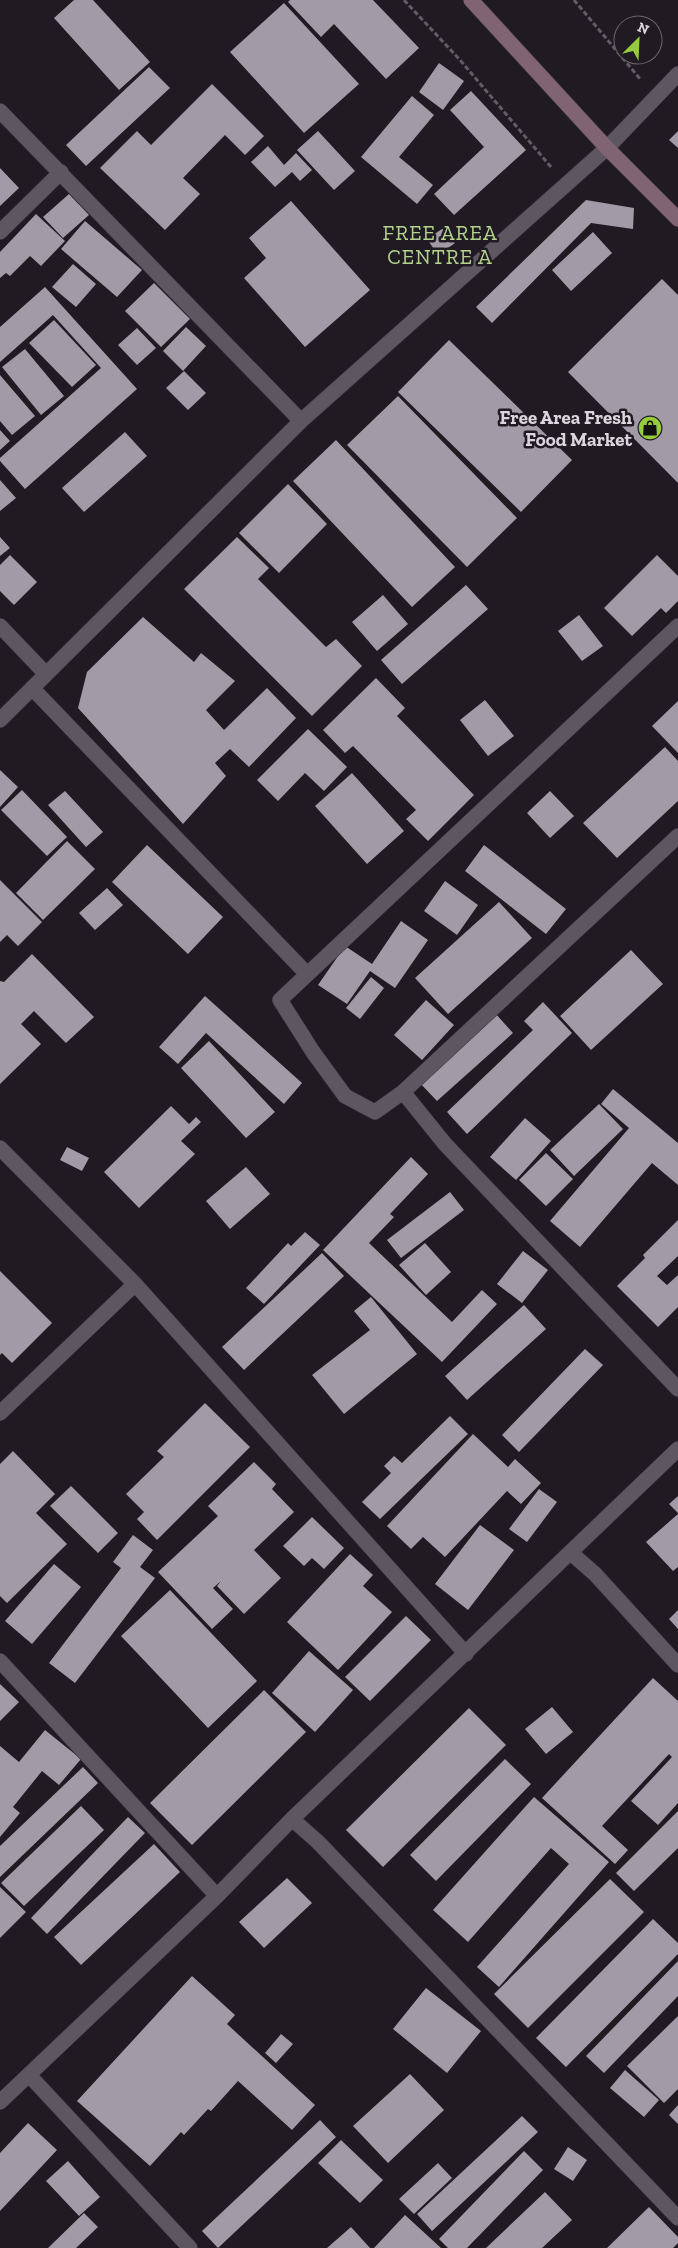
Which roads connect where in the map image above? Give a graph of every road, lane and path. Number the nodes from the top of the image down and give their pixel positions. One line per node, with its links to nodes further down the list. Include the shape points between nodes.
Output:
1 (404, 0): 9 (path)
2 (471, 0): 7 (street)
3 (574, 0): 5 (path)
4 (678, 74): 5 (street)
5 (655, 98): 7 (street)
6 (0, 111): 8 (street)
7 (607, 148): 9 (street); 10 (street)
8 (60, 172): 11 (street); 12 (street)
9 (566, 184): 12 (street)
10 (678, 218)
11 (0, 232)
12 (301, 421): 15 (street)
13 (0, 626): 15 (street)
14 (678, 626): 19 (street)
15 (46, 674): 16 (street)
16 (32, 688): 17 (street); 19 (street)
17 (0, 720)
18 (678, 836): 20 (street)
19 (307, 974): 20 (street, via 280,1000 345,1096 375,1112)
20 (403, 1092): 23 (street, via 445,1144)
21 (0, 1148): 22 (street)
22 (135, 1284): 24 (street); 27 (street)
23 (678, 1389)
24 (0, 1413)
25 (678, 1449): 26 (street)
26 (571, 1553): 27 (street); 29 (street, via 595,1574)
27 (466, 1654): 30 (street)
28 (0, 1660): 31 (street)
29 (678, 1665)
30 (292, 1819): 31 (street); 34 (street, via 318,1842)
31 (217, 1896): 32 (street)
32 (29, 2075): 33 (street); 35 (street)
33 (0, 2102)
34 (678, 2218)
35 (190, 2248)

